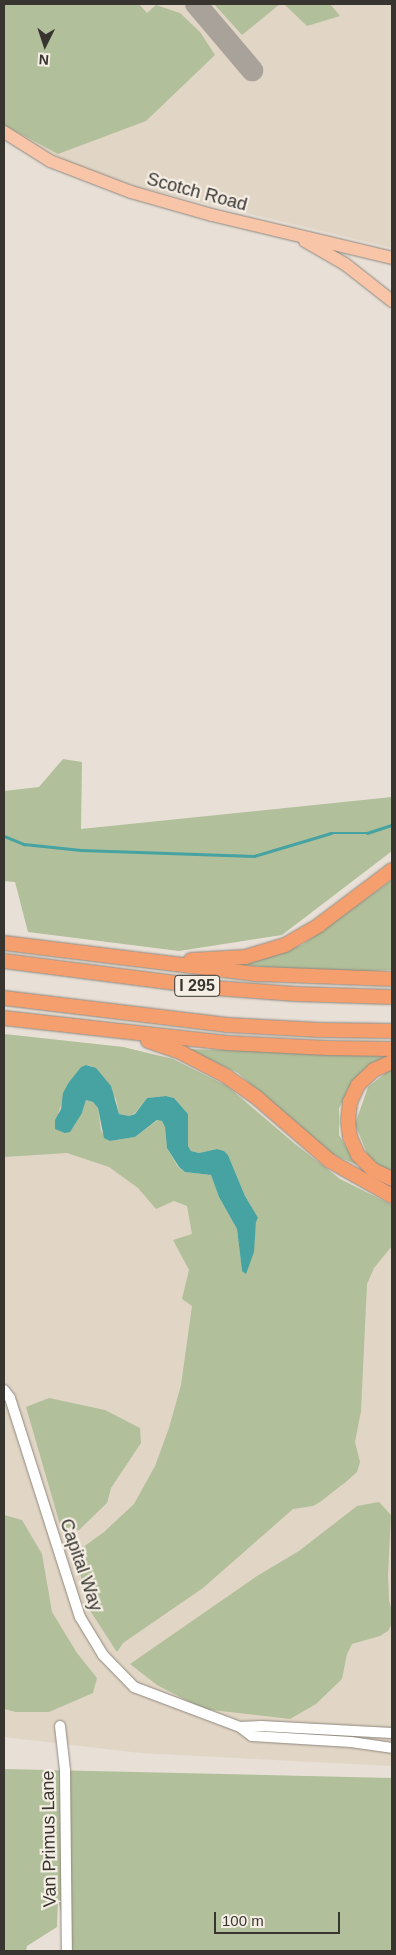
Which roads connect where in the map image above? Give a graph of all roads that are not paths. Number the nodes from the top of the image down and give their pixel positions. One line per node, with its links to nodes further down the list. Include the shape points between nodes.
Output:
1 (4, 132): 2 (main road, Scotch Road, via 50,161 103,183 166,203)
2 (277, 230): 3 (main road, Scotch Road); 4 (main road, via 307,242 345,264)
3 (392, 258)
4 (392, 301)
5 (392, 870): 7 (highway, via 311,931 285,945 255,955 216,960 164,959)
6 (4, 943): 7 (highway)
7 (61, 950): 9 (highway, via 258,974)
8 (4, 961): 10 (highway, I 295, via 215,988)
9 (392, 979)
10 (392, 997)
11 (4, 998): 14 (highway, I 295, via 218,1024 301,1030)
12 (4, 1018): 13 (highway)
13 (101, 1030): 15 (highway, via 274,1046); 18 (highway, via 163,1046 213,1068 256,1097 330,1161)
14 (392, 1031)
15 (392, 1049)
16 (392, 1062): 17 (highway, via 377,1068 360,1082 350,1102 348,1121 350,1137 358,1155 373,1170)
17 (392, 1179)
18 (392, 1196)
19 (4, 1390): 21 (street, Capital Way, via 10,1398 80,1616 103,1655 134,1687)
20 (60, 1726): 24 (street, Van Primus Lane, via 65,1770)
21 (240, 1728): 22 (street, Capital Way, via 252,1725); 23 (street, Capital Way, via 252,1736)
22 (392, 1733)
23 (392, 1748)
24 (67, 1951)

